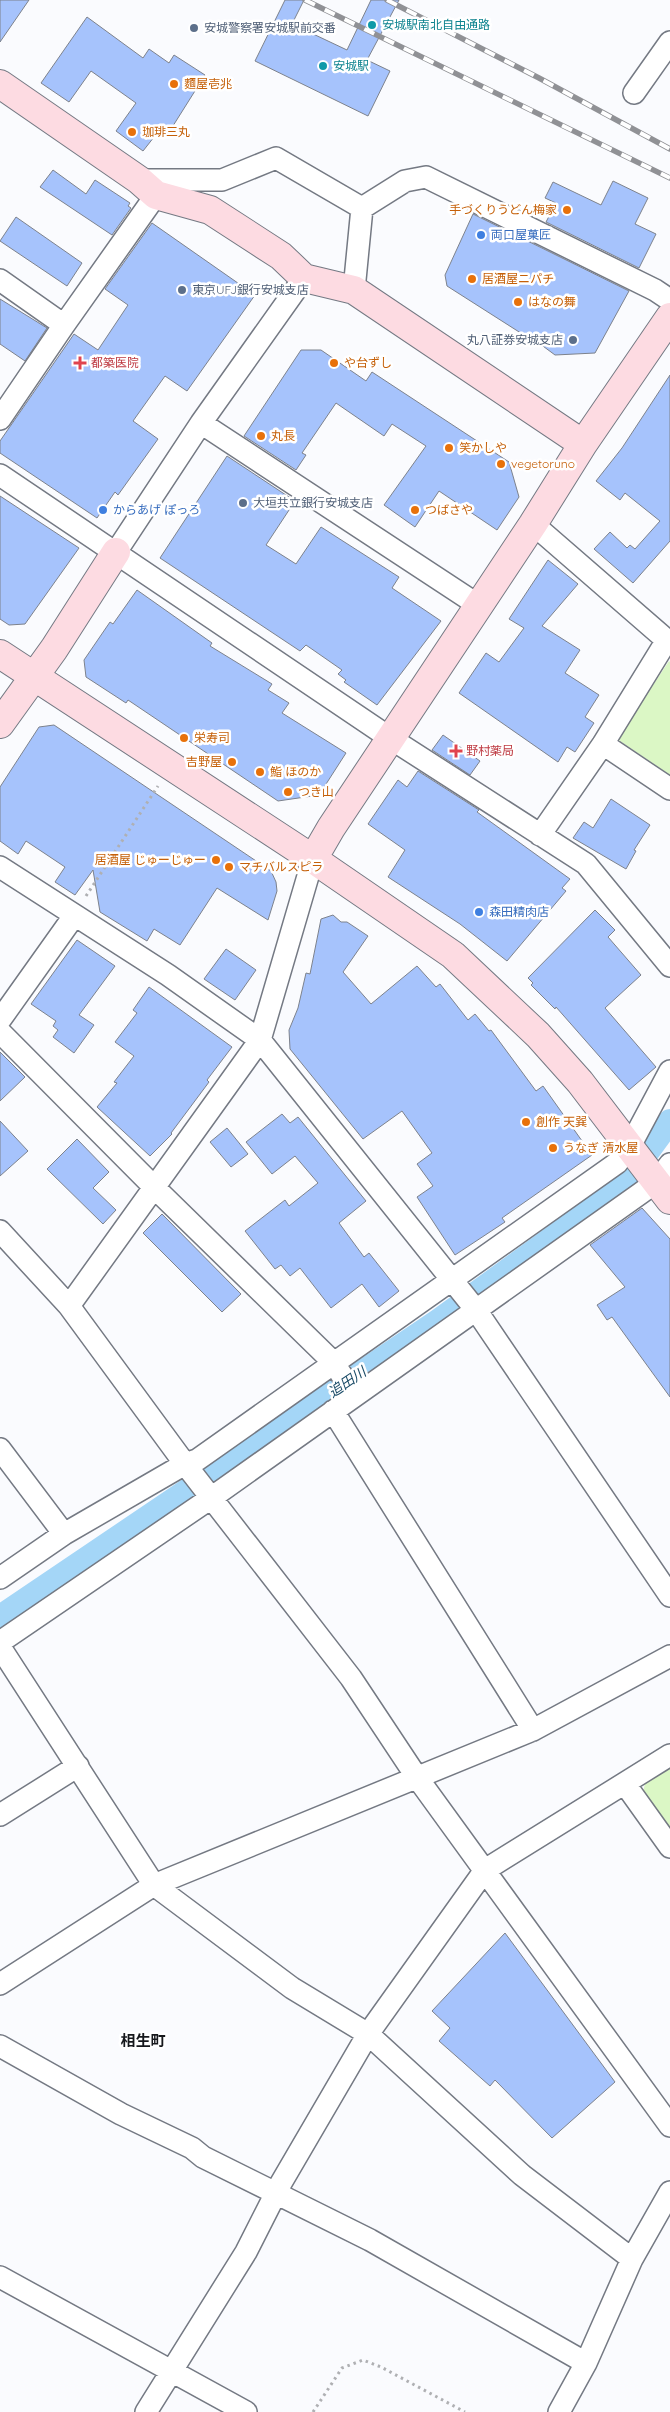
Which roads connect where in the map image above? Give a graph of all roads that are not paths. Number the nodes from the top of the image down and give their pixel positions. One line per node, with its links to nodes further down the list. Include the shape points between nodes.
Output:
1 (670, 42): 3 (street)
2 (0, 84): 4 (street)
3 (634, 93)
4 (148, 188): 5 (street, via 222,180 276,158); 6 (street, via 210,210 281,256); 11 (street)
5 (362, 208): 8 (street); 9 (street, via 405,181 426,177)
6 (304, 278): 8 (street); 13 (street)
7 (0, 280): 11 (street)
8 (354, 290): 14 (street)
9 (670, 300)
10 (670, 317): 14 (street)
11 (64, 324): 12 (street)
12 (0, 419)
13 (201, 423): 17 (street); 18 (street)
14 (583, 444): 16 (street)
15 (0, 475): 17 (street)
16 (533, 524): 18 (street); 19 (street)
17 (116, 552): 21 (street); 23 (street)
18 (478, 605): 23 (street)
19 (668, 642): 24 (street)
20 (0, 654): 21 (street)
21 (34, 677): 22 (street); 27 (street)
22 (0, 724)
23 (390, 738): 26 (street); 27 (street)
24 (603, 744): 25 (street); 26 (street)
25 (670, 789)
26 (540, 835): 30 (street, via 586,864)
27 (313, 859): 33 (street); 35 (street, via 453,955 538,1035)
28 (0, 866): 29 (street)
29 (74, 916): 31 (street); 33 (street, via 168,975)
30 (670, 966)
31 (0, 1020)
32 (0, 1032): 37 (street)
33 (260, 1040): 37 (street); 39 (street)
34 (670, 1071): 35 (street)
35 (630, 1146): 36 (street); 39 (street, via 617,1163)
36 (665, 1182): 41 (street)
37 (155, 1187): 40 (street); 42 (street)
38 (0, 1231): 40 (street)
39 (450, 1280): 41 (street); 42 (street)
40 (69, 1306): 46 (street)
41 (476, 1310): 43 (street); 50 (street)
42 (333, 1362): 43 (street); 46 (street, via 197,1460)
43 (355, 1395): 44 (street)
44 (332, 1411): 47 (street); 54 (street)
45 (0, 1448): 48 (street)
46 (185, 1464): 47 (street); 48 (street)
47 (211, 1498): 51 (street); 57 (street, via 351,1678)
48 (64, 1534): 49 (street)
49 (0, 1578)
50 (670, 1596)
51 (0, 1642)
52 (0, 1647): 56 (street)
53 (670, 1656): 54 (street)
54 (533, 1730): 57 (street)
55 (670, 1755): 58 (street)
56 (78, 1766): 59 (street); 62 (street)
57 (416, 1776): 61 (street); 62 (street)
58 (625, 1784): 60 (street); 61 (street)
59 (0, 1815)
60 (670, 1847)
61 (485, 1870): 64 (street); 66 (street)
62 (154, 1885): 63 (street); 64 (street, via 292,1988)
63 (0, 1984)
64 (368, 2034): 68 (street); 69 (street, via 522,2175)
65 (0, 2046): 68 (street, via 121,2114)
66 (670, 2126)
67 (670, 2192): 69 (street)
68 (277, 2194): 71 (street, via 370,2240); 72 (street, via 246,2252)
69 (632, 2259): 71 (street)
70 (0, 2277): 72 (street)
71 (586, 2364): 75 (street)
72 (170, 2370): 73 (street); 74 (street)
73 (146, 2412)
74 (246, 2412)
75 (559, 2412)

